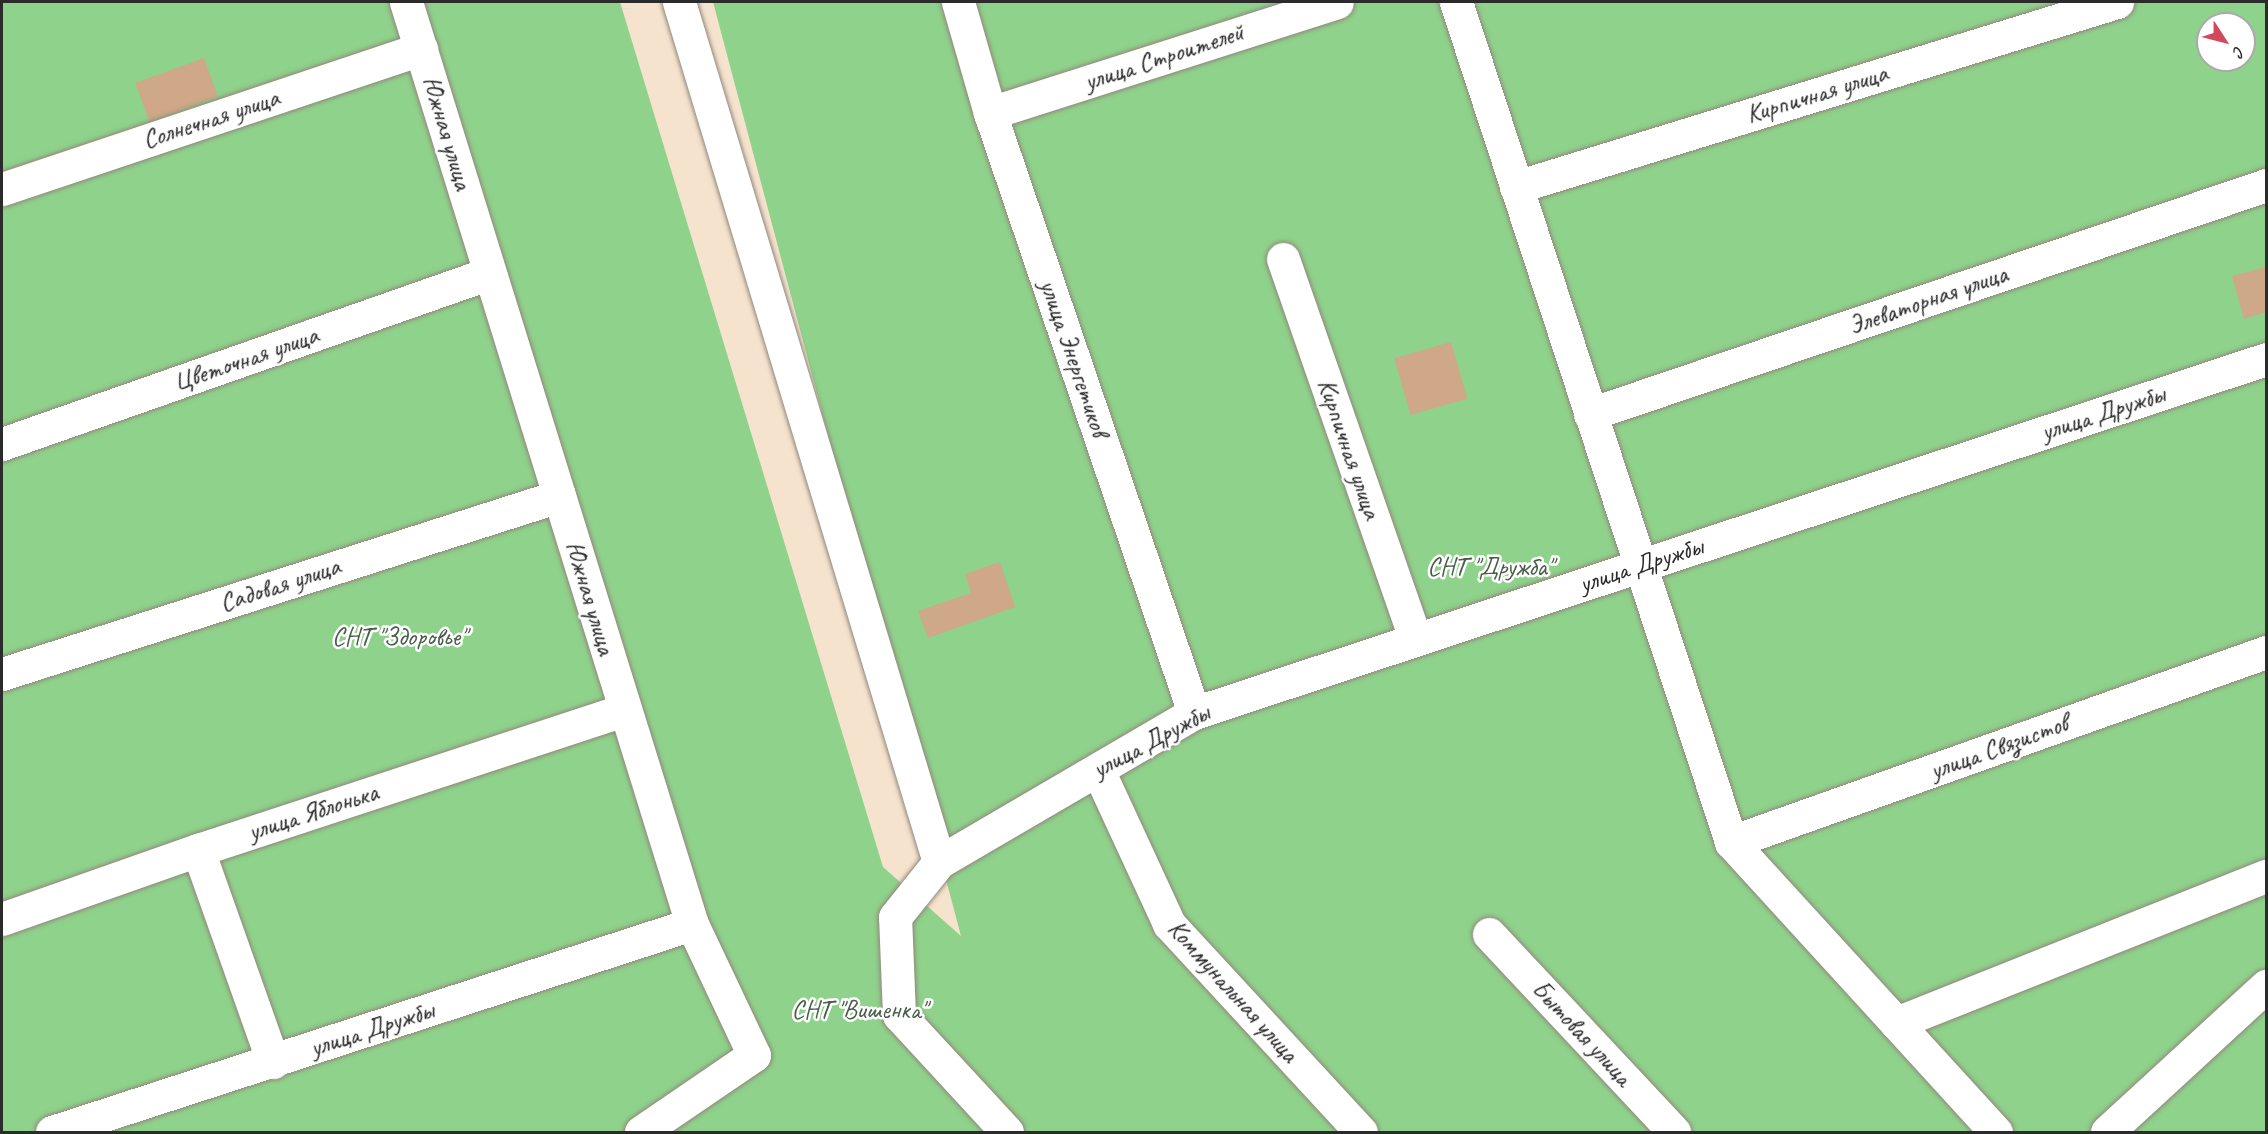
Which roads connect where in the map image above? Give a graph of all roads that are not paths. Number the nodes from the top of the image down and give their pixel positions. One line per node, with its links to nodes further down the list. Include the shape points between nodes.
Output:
1 (406, 2): 7 (street, Южная улица)
2 (679, 2): 27 (street)
3 (958, 2): 8 (street, улица Энергетиков)
4 (1337, 2): 8 (street, улица Строителей)
5 (1456, 2): 10 (street)
6 (2117, 2): 10 (street, Кирпичная улица)
7 (421, 49): 11 (street, Солнечная улица); 13 (street, Южная улица)
8 (990, 113): 23 (street, улица Энергетиков)
9 (2266, 185): 15 (street, Элеваторная улица)
10 (1516, 187): 15 (street)
11 (2, 189)
12 (1283, 259): 19 (street, Кирпичная улица)
13 (490, 273): 16 (street, Цветочная улица); 17 (street, Южная улица)
14 (2266, 359): 18 (street, улица Дружбы)
15 (1590, 414): 18 (street)
16 (2, 444)
17 (559, 496): 21 (street, Садовая улица); 22 (street, Южная улица)
18 (1639, 565): 19 (street, улица Дружбы); 25 (street)
19 (1415, 639): 23 (street, улица Дружбы)
20 (2266, 652): 25 (street, улица Связистов)
21 (2, 674)
22 (625, 710): 26 (street, улица Яблонька); 30 (street, Южная улица)
23 (1194, 713): 24 (street, улица Дружбы)
24 (1098, 770): 27 (street, улица Дружбы); 38 (street, Коммунальная улица, via 1169,924)
25 (1731, 842): 33 (street)
26 (198, 850): 29 (street, улица Яблонька); 34 (street)
27 (939, 862): 37 (street, via 895,917 899,1016)
28 (2266, 876): 33 (street)
29 (2, 919)
30 (692, 924): 34 (street, улица Дружбы); 36 (street, Южная улица, via 754,1055)
31 (1489, 934): 39 (street, Бытовая улица)
32 (2266, 986): 41 (street)
33 (1896, 1023): 40 (street)
34 (273, 1062): 35 (street, улица Дружбы)
35 (52, 1132)
36 (641, 1132)
37 (1007, 1132)
38 (1361, 1132)
39 (1674, 1132)
40 (1996, 1132)
41 (2107, 1132)

